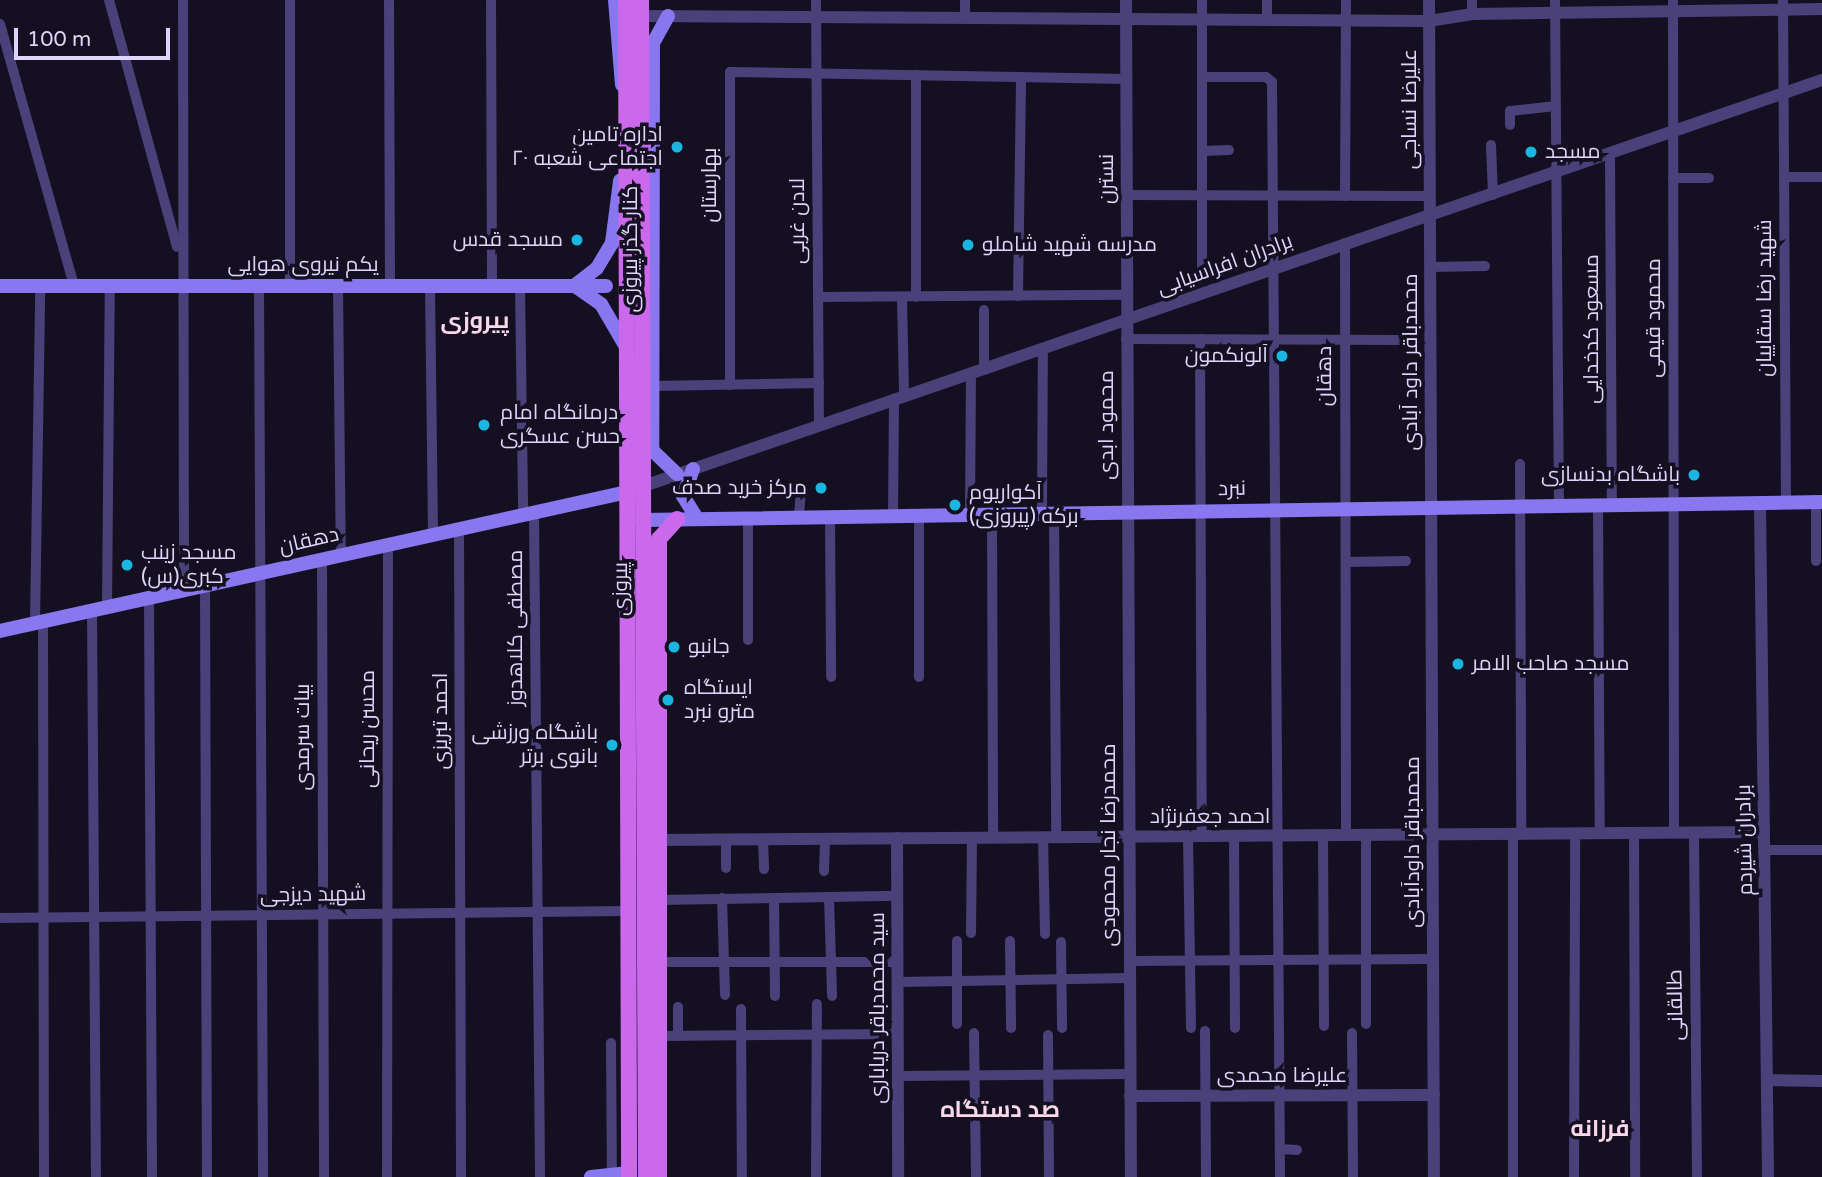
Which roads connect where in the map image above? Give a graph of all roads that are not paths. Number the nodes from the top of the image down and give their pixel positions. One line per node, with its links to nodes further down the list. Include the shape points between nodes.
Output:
1 (109, 0): 60 (street)
2 (183, 0): 60 (street)
3 (290, 0): 72 (street)
4 (389, 0): 74 (street)
5 (491, 0): 76 (street)
6 (615, 0): 37 (main road, via 620,81)
7 (651, 0): 19 (main road)
8 (816, 0): 23 (street, لادن غربی)
9 (965, 0): 24 (street)
10 (1126, 0): 25 (street, نسترن)
11 (1202, 0): 26 (street)
12 (1267, 0): 27 (street)
13 (1346, 0): 28 (street)
14 (1429, 0): 29 (street, علیرضا نساجی)
15 (1472, 0): 21 (street)
16 (1783, 5): 18 (street); 20 (street); 38 (street, شهید رضا سقاییان)
17 (1555, 6): 18 (street); 21 (street); 39 (street)
18 (1673, 6): 41 (street, محمود قیمی)
19 (634, 8): 22 (street); 37 (main road, پیروزی); 65 (main road, پیروزی)
20 (1822, 9)
21 (1472, 14): 29 (street)
22 (668, 16): 23 (street); 65 (main road, کنار گذر پیروزی, via 653,43)
23 (817, 17): 24 (street); 31 (street, لادن غربی)
24 (965, 18): 25 (street)
25 (1126, 19): 26 (street); 35 (street, نسترن)
26 (1202, 20): 27 (street); 34 (street)
27 (1267, 20): 28 (street)
28 (1346, 21): 29 (street); 56 (street)
29 (1429, 21): 57 (street, علیرضا نساجی)
30 (0, 24): 68 (street)
31 (817, 73): 32 (street, بهارستان); 82 (street, لادن غربی); 98 (street, بهارستان, via 734,71 728,77)
32 (915, 75): 33 (street, بهارستان); 84 (street)
33 (1021, 77): 35 (street, بهارستان); 81 (street)
34 (1202, 77): 44 (street); 54 (street, via 1270,78)
35 (1126, 79): 52 (street, نسترن)
36 (1822, 80): 38 (street, برادران افراسیابی)
37 (626, 94): 42 (main road, پیروزی)
38 (1784, 94): 41 (street, برادران افراسیابی); 48 (street, شهید رضا سقاییان)
39 (1556, 106): 40 (street, via 1510,111); 47 (street)
40 (1510, 125)
41 (1673, 132): 46 (street, برادران افراسیابی); 50 (street, محمود قیمی)
42 (626, 137): 78 (main road, via 612,243 597,268); 93 (main road, پیروزی)
43 (1491, 145): 55 (street)
44 (1202, 150): 45 (street); 53 (street)
45 (1229, 150)
46 (1610, 154): 47 (street, برادران افراسیابی); 111 (street, مسعود کدخدایی)
47 (1556, 173): 55 (street, برادران افراسیابی); 113 (street)
48 (1784, 177): 49 (street); 107 (street, شهید رضا سقاییان)
49 (1822, 177)
50 (1673, 178): 51 (street); 110 (street, محمود قیمی)
51 (1709, 178)
52 (1126, 195): 53 (street); 80 (street, نسترن)
53 (1202, 195): 54 (street); 64 (street)
54 (1275, 195): 56 (street); 63 (street)
55 (1493, 195): 58 (street, برادران افراسیابی)
56 (1345, 196): 57 (street)
57 (1430, 196): 58 (street, علیرضا نساجی)
58 (1430, 217): 59 (street, برادران افراسیابی); 61 (street, محمدباقر داود آبادی)
59 (1345, 243): 63 (street, برادران افراسیابی); 91 (street, دهقان)
60 (182, 262): 70 (street)
61 (1430, 267): 62 (street); 114 (street, محمدباقر داود آبادی)
62 (1485, 267)
63 (1275, 268): 87 (street, برادران افراسیابی); 90 (street)
64 (1202, 271)
65 (646, 280): 85 (main road); 106 (main road, پیروزی)
66 (0, 286): 67 (main road, یکم نیروی هوایی)
67 (40, 286): 68 (main road, یکم نیروی هوایی); 145 (street)
68 (74, 286): 69 (main road, یکم نیروی هوایی)
69 (110, 286): 70 (main road, یکم نیروی هوایی); 143 (street)
70 (182, 286): 71 (main road, یکم نیروی هوایی); 141 (street)
71 (259, 286): 72 (main road, یکم نیروی هوایی); 139 (street)
72 (290, 286): 73 (main road, یکم نیروی هوایی)
73 (338, 286): 74 (main road, یکم نیروی هوایی); 134 (street)
74 (390, 286): 75 (main road, یکم نیروی هوایی)
75 (430, 286): 76 (main road, یکم نیروی هوایی); 132 (street)
76 (492, 286): 77 (main road, یکم نیروی هوایی)
77 (520, 286): 78 (main road, یکم نیروی هوایی); 119 (street, مصطفی کلاهدوز)
78 (574, 286): 79 (main road, یکم نیروی هوایی); 93 (main road, via 601,304)
79 (606, 286)
80 (1126, 295): 81 (street); 87 (street, نسترن)
81 (1018, 296): 84 (street)
82 (818, 297): 83 (street); 97 (street, لادن غربی)
83 (902, 297): 84 (street); 100 (street)
84 (916, 297)
85 (652, 298): 99 (main road, کنار گذر پیروزی)
86 (984, 310): 95 (street)
87 (1126, 321): 88 (street, نسترن); 94 (street, برادران افراسیابی)
88 (1126, 339): 89 (street); 118 (street, محمود ابدی)
89 (1200, 339): 90 (street); 117 (street)
90 (1275, 339): 91 (street); 116 (street)
91 (1346, 339): 92 (street); 115 (street, دهقان)
92 (1411, 340)
93 (626, 347): 106 (main road, پیروزی)
94 (1043, 349): 95 (street, برادران افراسیابی); 120 (street)
95 (984, 369): 96 (street, برادران افراسیابی)
96 (971, 373): 100 (street, برادران افراسیابی); 121 (street)
97 (819, 383): 98 (street); 101 (street, لادن غربی)
98 (730, 385): 99 (street)
99 (652, 386): 104 (main road, کنار گذر پیروزی, via 652,450)
100 (899, 397): 101 (street, برادران افراسیابی); 123 (street)
101 (819, 424): 103 (street, برادران افراسیابی)
102 (1520, 464): 112 (street)
103 (693, 469): 104 (street, برادران افراسیابی); 128 (main road, via 682,496)
104 (677, 474): 106 (street, برادران افراسیابی)
105 (801, 486): 125 (street)
106 (634, 489): 119 (main road, دهقان); 130 (main road, پیروزی); 188 (main road, پیروزی)
107 (1786, 502): 108 (main road, نبرد); 109 (main road, نبرد)
108 (1819, 502): 137 (street)
109 (1760, 503): 110 (main road, نبرد); 154 (street, برادران شیردم)
110 (1674, 504): 111 (main road, نبرد); 157 (street, محمود قیمی)
111 (1605, 505): 113 (main road, نبرد); 155 (street, مسعود کدخدایی)
112 (1520, 506): 113 (main road, نبرد); 114 (main road, نبرد); 160 (street)
113 (1559, 506)
114 (1431, 508): 115 (main road, نبرد); 159 (street, محمدباقر داودآبادی)
115 (1346, 509): 116 (main road, نبرد); 138 (street, دهقان)
116 (1276, 510): 117 (main road, نبرد); 168 (street)
117 (1201, 511): 118 (main road, نبرد); 166 (street)
118 (1126, 512): 120 (main road, نبرد); 170 (street, محمدرضا نجار محمودی)
119 (529, 513): 131 (main road, دهقان); 189 (street, مصطفی کلاهدوز)
120 (1048, 513): 122 (main road, نبرد); 169 (street)
121 (970, 514): 122 (main road, نبرد); 124 (main road, نبرد)
122 (992, 514): 173 (street)
123 (893, 515): 124 (main road, نبرد); 126 (main road, نبرد)
124 (919, 515): 150 (street)
125 (799, 516): 126 (main road, نبرد); 127 (main road, نبرد)
126 (830, 516): 149 (street)
127 (748, 517): 128 (main road, نبرد); 147 (street)
128 (697, 518): 129 (main road, نبرد)
129 (677, 519): 130 (main road, نبرد); 148 (main road, via 659,540)
130 (642, 520): 151 (main road, پیروزی)
131 (460, 529): 132 (main road, دهقان); 190 (street, احمد تبریزی)
132 (433, 535): 133 (main road, دهقان)
133 (388, 545): 134 (main road, دهقان); 192 (street, محسن ریحانی)
134 (341, 555): 135 (main road, دهقان)
135 (322, 559): 139 (main road, دهقان); 191 (street, بیات سرمدی)
136 (1406, 561): 138 (street)
137 (1816, 561)
138 (1346, 562): 163 (street, دهقان)
139 (261, 573): 140 (main road, دهقان); 193 (street)
140 (205, 586): 141 (main road, دهقان); 195 (street)
141 (184, 590): 142 (main road, دهقان)
142 (149, 598): 143 (main road, دهقان); 194 (street)
143 (107, 607): 144 (main road, دهقان)
144 (92, 611): 145 (main road, دهقان); 196 (street)
145 (39, 622): 146 (main road, دهقان); 198 (street)
146 (0, 631)
147 (748, 640)
148 (658, 657): 151 (main road); 153 (main road)
149 (831, 677)
150 (919, 677)
151 (642, 679): 152 (main road, پیروزی)
152 (643, 718): 153 (main road); 176 (main road, پیروزی)
153 (658, 738): 176 (main road)
154 (1764, 832): 158 (street, احمد جعفرنژاد); 178 (street, برادران شیردم)
155 (1600, 833): 156 (street, احمد جعفرنژاد); 161 (street, احمد جعفرنژاد)
156 (1634, 833): 157 (street, احمد جعفرنژاد); 284 (street)
157 (1674, 833): 158 (street, احمد جعفرنژاد)
158 (1694, 833): 285 (street, طالقانی)
159 (1432, 834): 160 (street, احمد جعفرنژاد); 164 (street, احمد جعفرنژاد); 205 (street, محمدباقر داودآبادی)
160 (1517, 834): 161 (street, احمد جعفرنژاد); 282 (street)
161 (1575, 834): 283 (street)
162 (1323, 835): 163 (street, احمد جعفرنژاد); 168 (street, احمد جعفرنژاد); 209 (street)
163 (1346, 835): 164 (street, احمد جعفرنژاد)
164 (1366, 835): 204 (street)
165 (1188, 836): 166 (street, احمد جعفرنژاد); 170 (street, احمد جعفرنژاد); 206 (street)
166 (1202, 836): 167 (street, احمد جعفرنژاد)
167 (1234, 836): 168 (street, احمد جعفرنژاد); 207 (street)
168 (1278, 836): 208 (street)
169 (1050, 837): 170 (street, احمد جعفرنژاد); 173 (street, احمد جعفرنژاد); 200 (street)
170 (1128, 837): 210 (street, محمدرضا نجار محمودی)
171 (897, 838): 172 (street, احمد جعفرنژاد); 177 (street, احمد جعفرنژاد); 183 (street, سید محمدباقر دریاباری)
172 (972, 838): 173 (street, احمد جعفرنژاد); 199 (street)
173 (993, 838)
174 (726, 839): 175 (street, احمد جعفرنژاد); 176 (street, احمد جعفرنژاد); 180 (street)
175 (762, 839): 177 (street, احمد جعفرنژاد); 181 (street)
176 (650, 840): 187 (main road); 250 (main road, پیروزی)
177 (825, 840): 182 (street)
178 (1764, 850): 179 (street); 248 (street, برادران شیردم)
179 (1822, 850)
180 (726, 868)
181 (764, 869)
182 (824, 871)
183 (897, 896): 186 (street); 215 (street, سید محمدباقر دریاباری)
184 (722, 898): 185 (street); 187 (street); 212 (street)
185 (774, 898): 186 (street); 213 (street)
186 (830, 898): 214 (street)
187 (657, 900): 211 (main road)
188 (627, 911): 189 (street, شهید دیزجی); 251 (main road, پیروزی)
189 (537, 912): 190 (street, شهید دیزجی); 270 (street, مصطفی کلاهدوز)
190 (461, 913): 192 (street, شهید دیزجی); 269 (street, احمد تبریزی)
191 (323, 914): 192 (street, شهید دیزجی); 193 (street, شهید دیزجی); 267 (street, بیات سرمدی)
192 (387, 914): 268 (street, محسن ریحانی)
193 (264, 915): 195 (street, شهید دیزجی); 266 (street)
194 (152, 916): 195 (street, شهید دیزجی); 196 (street, شهید دیزجی); 264 (street)
195 (206, 916): 265 (street)
196 (94, 917): 198 (street, شهید دیزجی); 263 (street)
197 (0, 918): 198 (street, شهید دیزجی)
198 (44, 918): 262 (street)
199 (971, 933)
200 (1045, 934)
201 (1010, 940): 218 (street)
202 (957, 941): 219 (street)
203 (1061, 942): 217 (street)
204 (1366, 959): 205 (street); 209 (street); 228 (street)
205 (1433, 959): 254 (street, محمدباقر داودآبادی)
206 (1190, 960): 207 (street); 210 (street); 232 (street)
207 (1234, 960): 208 (street); 233 (street)
208 (1279, 960): 209 (street); 252 (street)
209 (1324, 960): 229 (street)
210 (1129, 961): 216 (street, محمدرضا نجار محمودی)
211 (658, 962): 212 (street); 241 (main road)
212 (724, 962): 213 (street); 221 (street)
213 (775, 962): 214 (street); 222 (street)
214 (831, 962): 215 (street); 223 (street)
215 (898, 962): 220 (street, سید محمدباقر دریاباری)
216 (1129, 978): 217 (street); 245 (street, محمدرضا نجار محمودی)
217 (1061, 979): 218 (street); 231 (street)
218 (1010, 980): 219 (street); 230 (street)
219 (957, 981): 220 (street); 227 (street)
220 (898, 982): 237 (street, سید محمدباقر دریاباری)
221 (725, 995)
222 (775, 996)
223 (832, 996)
224 (817, 1004): 238 (street)
225 (678, 1007): 242 (street)
226 (741, 1009): 240 (street)
227 (957, 1024)
228 (1366, 1024)
229 (1324, 1026)
230 (1011, 1028)
231 (1062, 1028)
232 (1191, 1028)
233 (1235, 1028)
234 (1205, 1031): 256 (street)
235 (975, 1033): 246 (street)
236 (1352, 1033): 253 (street)
237 (898, 1034): 238 (street); 247 (street, سید محمدباقر دریاباری)
238 (817, 1035): 240 (street); 273 (street)
239 (1048, 1035): 244 (street)
240 (742, 1036): 242 (street); 272 (street)
241 (659, 1037): 242 (street); 261 (main road)
242 (678, 1037)
243 (611, 1043): 259 (street)
244 (1048, 1074): 245 (street); 246 (street); 276 (street)
245 (1130, 1074): 255 (street, محمدرضا نجار محمودی)
246 (975, 1075): 247 (street); 275 (street)
247 (898, 1076): 274 (street, سید محمدباقر دریاباری)
248 (1767, 1080): 249 (street); 286 (street, برادران شیردم)
249 (1822, 1081)
250 (645, 1086): 251 (main road); 261 (main road, پیروزی)
251 (628, 1087): 260 (main road, پیروزی)
252 (1279, 1095): 253 (street, علیرضا محمدی); 256 (street, علیرضا محمدی); 257 (street)
253 (1352, 1095): 254 (street, علیرضا محمدی); 280 (street)
254 (1434, 1095): 281 (street, محمدباقر داودآبادی)
255 (1130, 1096): 256 (street, علیرضا محمدی); 277 (street, محمدرضا نجار محمودی)
256 (1205, 1096): 278 (street)
257 (1280, 1149): 258 (street); 279 (street)
258 (1297, 1150)
259 (612, 1175): 260 (main road); 271 (main road)
260 (629, 1175): 261 (main road)
261 (651, 1176)
262 (44, 1177)
263 (96, 1177)
264 (152, 1177)
265 (207, 1177)
266 (263, 1177)
267 (324, 1177)
268 (387, 1177)
269 (461, 1177)
270 (540, 1177)
271 (591, 1177)
272 (742, 1177)
273 (816, 1177)
274 (898, 1177)
275 (976, 1177)
276 (1049, 1177)
277 (1131, 1177)
278 (1206, 1177)
279 (1280, 1177)
280 (1353, 1177)
281 (1434, 1177)
282 (1513, 1177)
283 (1574, 1177)
284 (1635, 1177)
285 (1697, 1177)
286 (1768, 1177)

